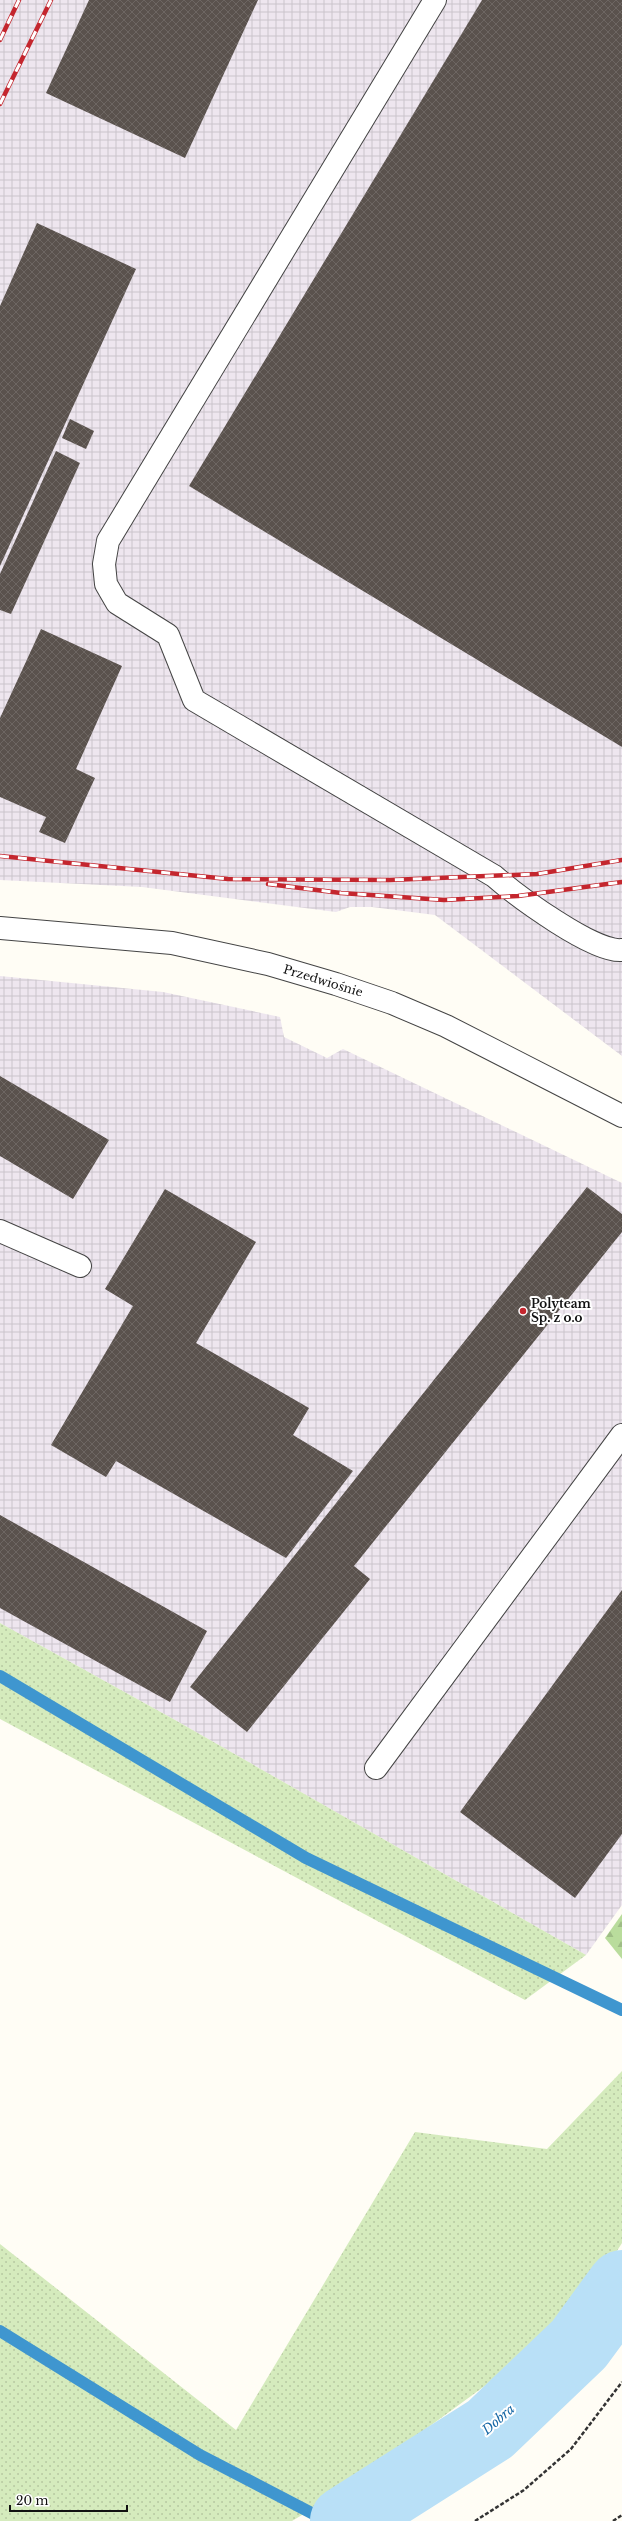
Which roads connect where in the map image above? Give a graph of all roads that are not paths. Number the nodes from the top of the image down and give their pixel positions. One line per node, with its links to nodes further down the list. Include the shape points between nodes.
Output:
1 (435, 0): 3 (street, via 108,541 104,564 106,584 117,602 168,635 194,700 494,876 518,896 589,941 613,951)
2 (0, 928): 4 (street, Przedwiośnie, via 172,943 268,964 336,984 392,1003 446,1026)
3 (622, 950)
4 (622, 1116)
5 (0, 1231): 6 (street)
6 (80, 1266)
7 (622, 1435): 8 (street)
8 (376, 1768)

